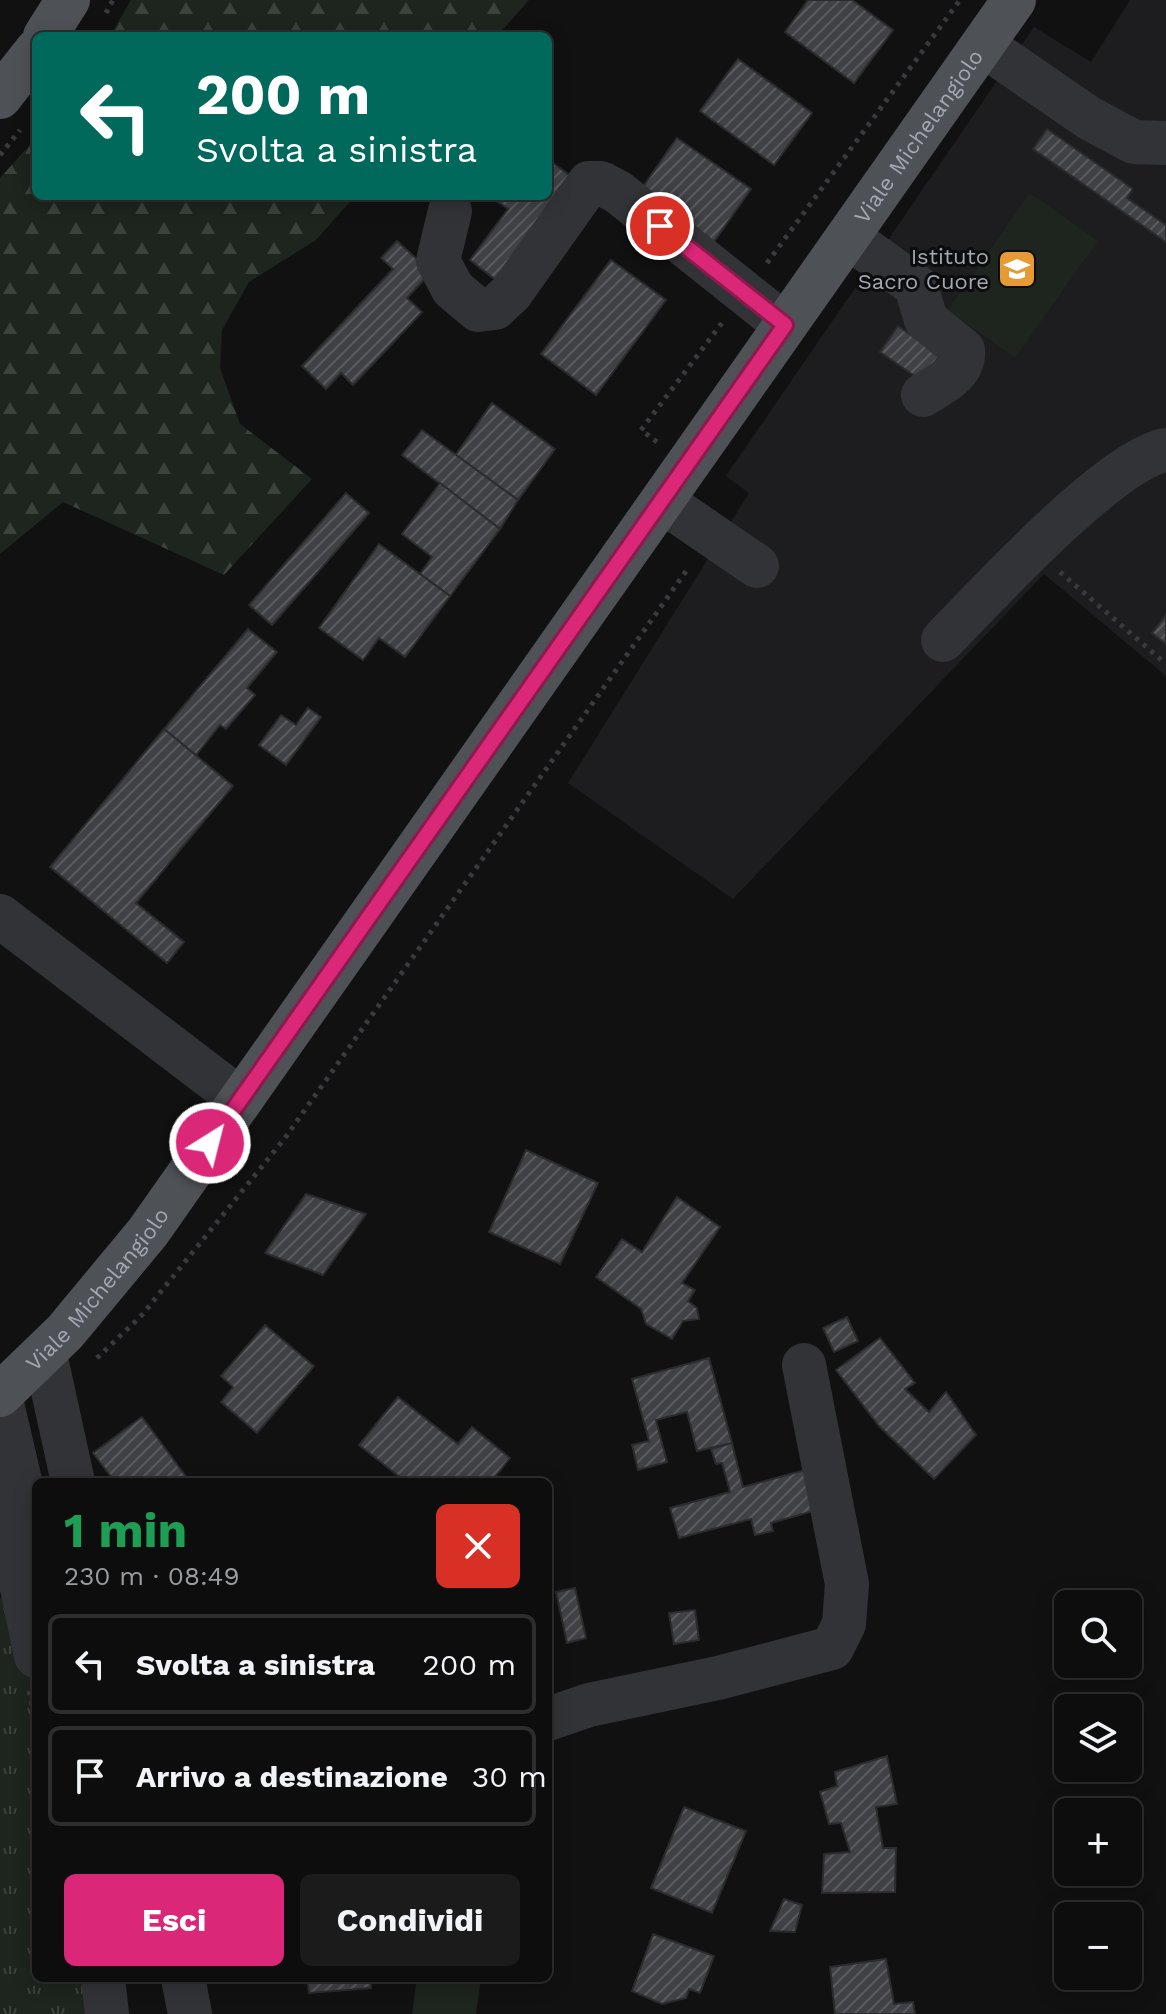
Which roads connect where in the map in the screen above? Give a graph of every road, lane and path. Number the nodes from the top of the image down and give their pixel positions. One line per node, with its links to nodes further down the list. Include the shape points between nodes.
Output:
1 (68, 0): 3 (main road)
2 (1014, 0): 4 (main road, Viale Michelangiolo)
3 (48, 32)
4 (983, 45): 7 (street, via 1089,118 1134,142); 9 (main road, Viale Michelangiolo)
5 (32, 56): 6 (main road)
6 (0, 97)
7 (1166, 143)
8 (450, 211): 10 (street, via 438,261 453,289 478,310 495,308 511,293 589,183 601,183)
9 (848, 237): 10 (main road, Viale Michelangiolo); 11 (street, via 916,286 926,320 963,350 954,375)
10 (785, 325): 13 (main road, Viale Michelangiolo)
11 (923, 395)
12 (1166, 450): 14 (street, via 1112,480)
13 (662, 501): 15 (street); 19 (main road, Viale Michelangiolo)
14 (1032, 548): 16 (street); 17 (path)
15 (757, 566)
16 (943, 640)
17 (1166, 664)
18 (0, 916): 19 (street)
19 (241, 1100): 20 (main road, Viale Michelangiolo, via 107,1286)
20 (45, 1354): 22 (main road, Viale Michelangiolo); 23 (street)
21 (804, 1365): 27 (street, via 847,1584 844,1624 832,1648)
22 (0, 1395): 25 (street)
23 (72, 1478)
24 (0, 1482): 26 (street)
25 (32, 1531)
26 (32, 1637)
27 (552, 1718)
28 (103, 1982): 31 (street)
29 (132, 1982): 32 (street)
30 (184, 1982): 33 (street)
31 (107, 2014)
32 (133, 2014)
33 (190, 2014)

